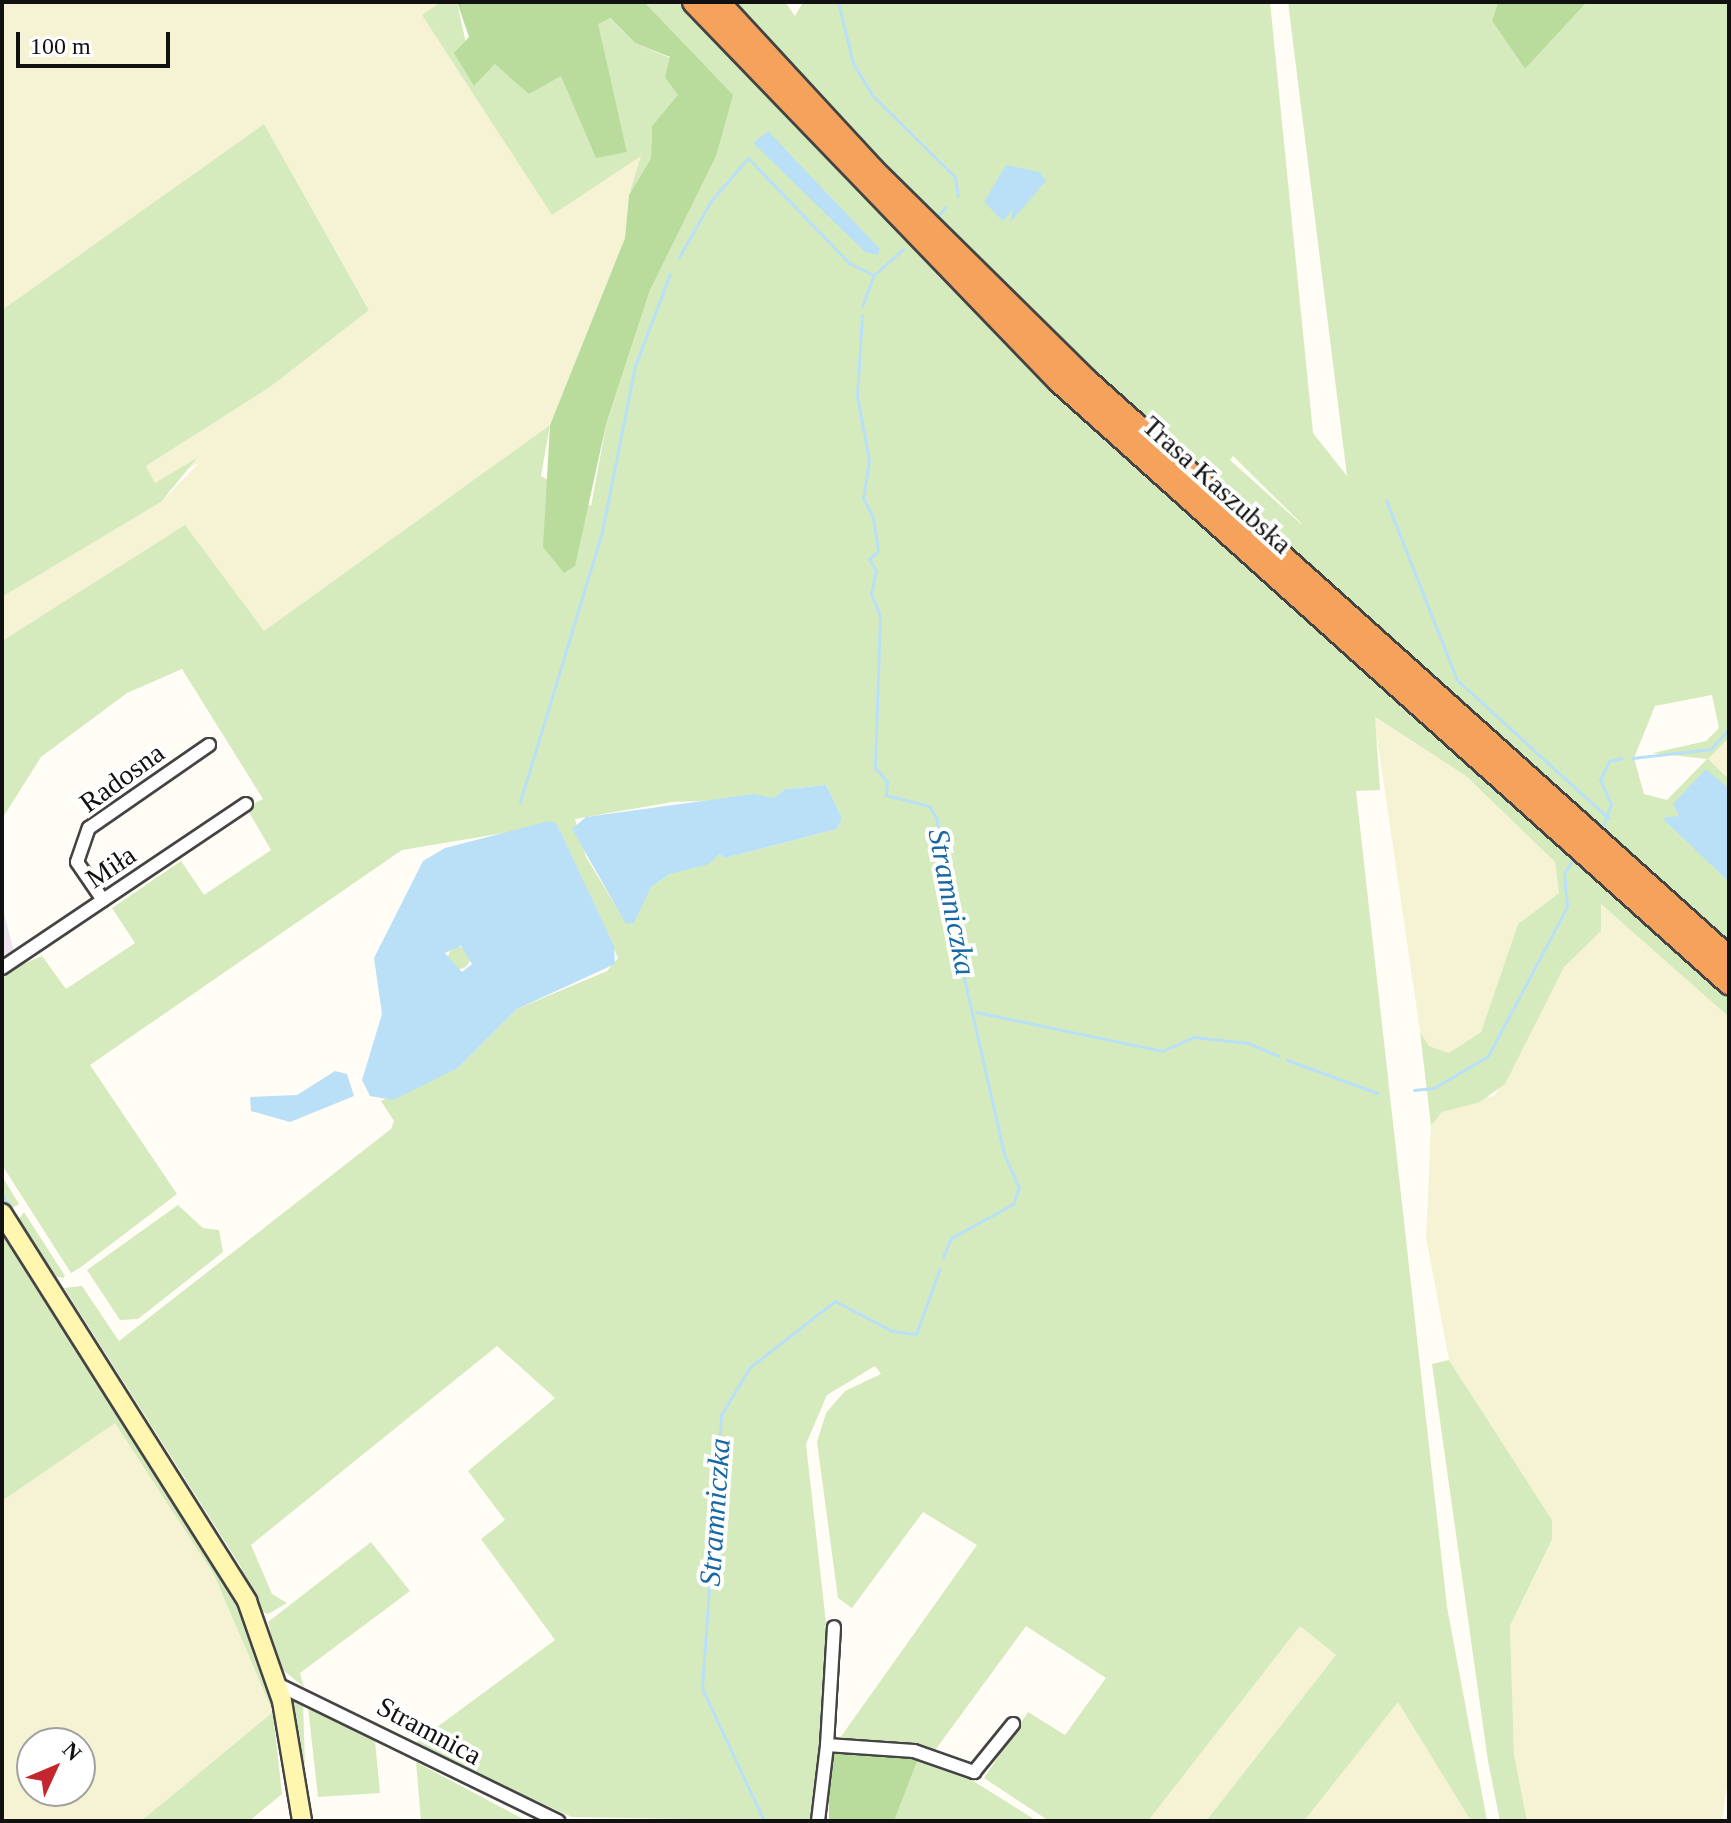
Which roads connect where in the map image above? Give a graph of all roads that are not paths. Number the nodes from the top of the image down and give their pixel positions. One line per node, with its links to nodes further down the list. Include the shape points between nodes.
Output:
1 (694, 2): 8 (highway, Trasa Kaszubska, via 1059,381)
2 (718, 2): 6 (highway, Trasa Kaszubska, via 1058,355)
3 (209, 745): 5 (street, Radosna, via 89,828 77,862)
4 (246, 804): 5 (street, Miła)
5 (103, 900): 7 (street, Miła)
6 (1729, 958)
7 (2, 968)
8 (1729, 983)
9 (2, 1213): 11 (main road, via 223,1555)
10 (834, 1627): 13 (street)
11 (277, 1684): 14 (main road); 15 (street, Stramnica)
12 (1013, 1724): 13 (street, via 974,1772 914,1751)
13 (827, 1745): 16 (street)
14 (302, 1821)
15 (558, 1821)
16 (818, 1821)

